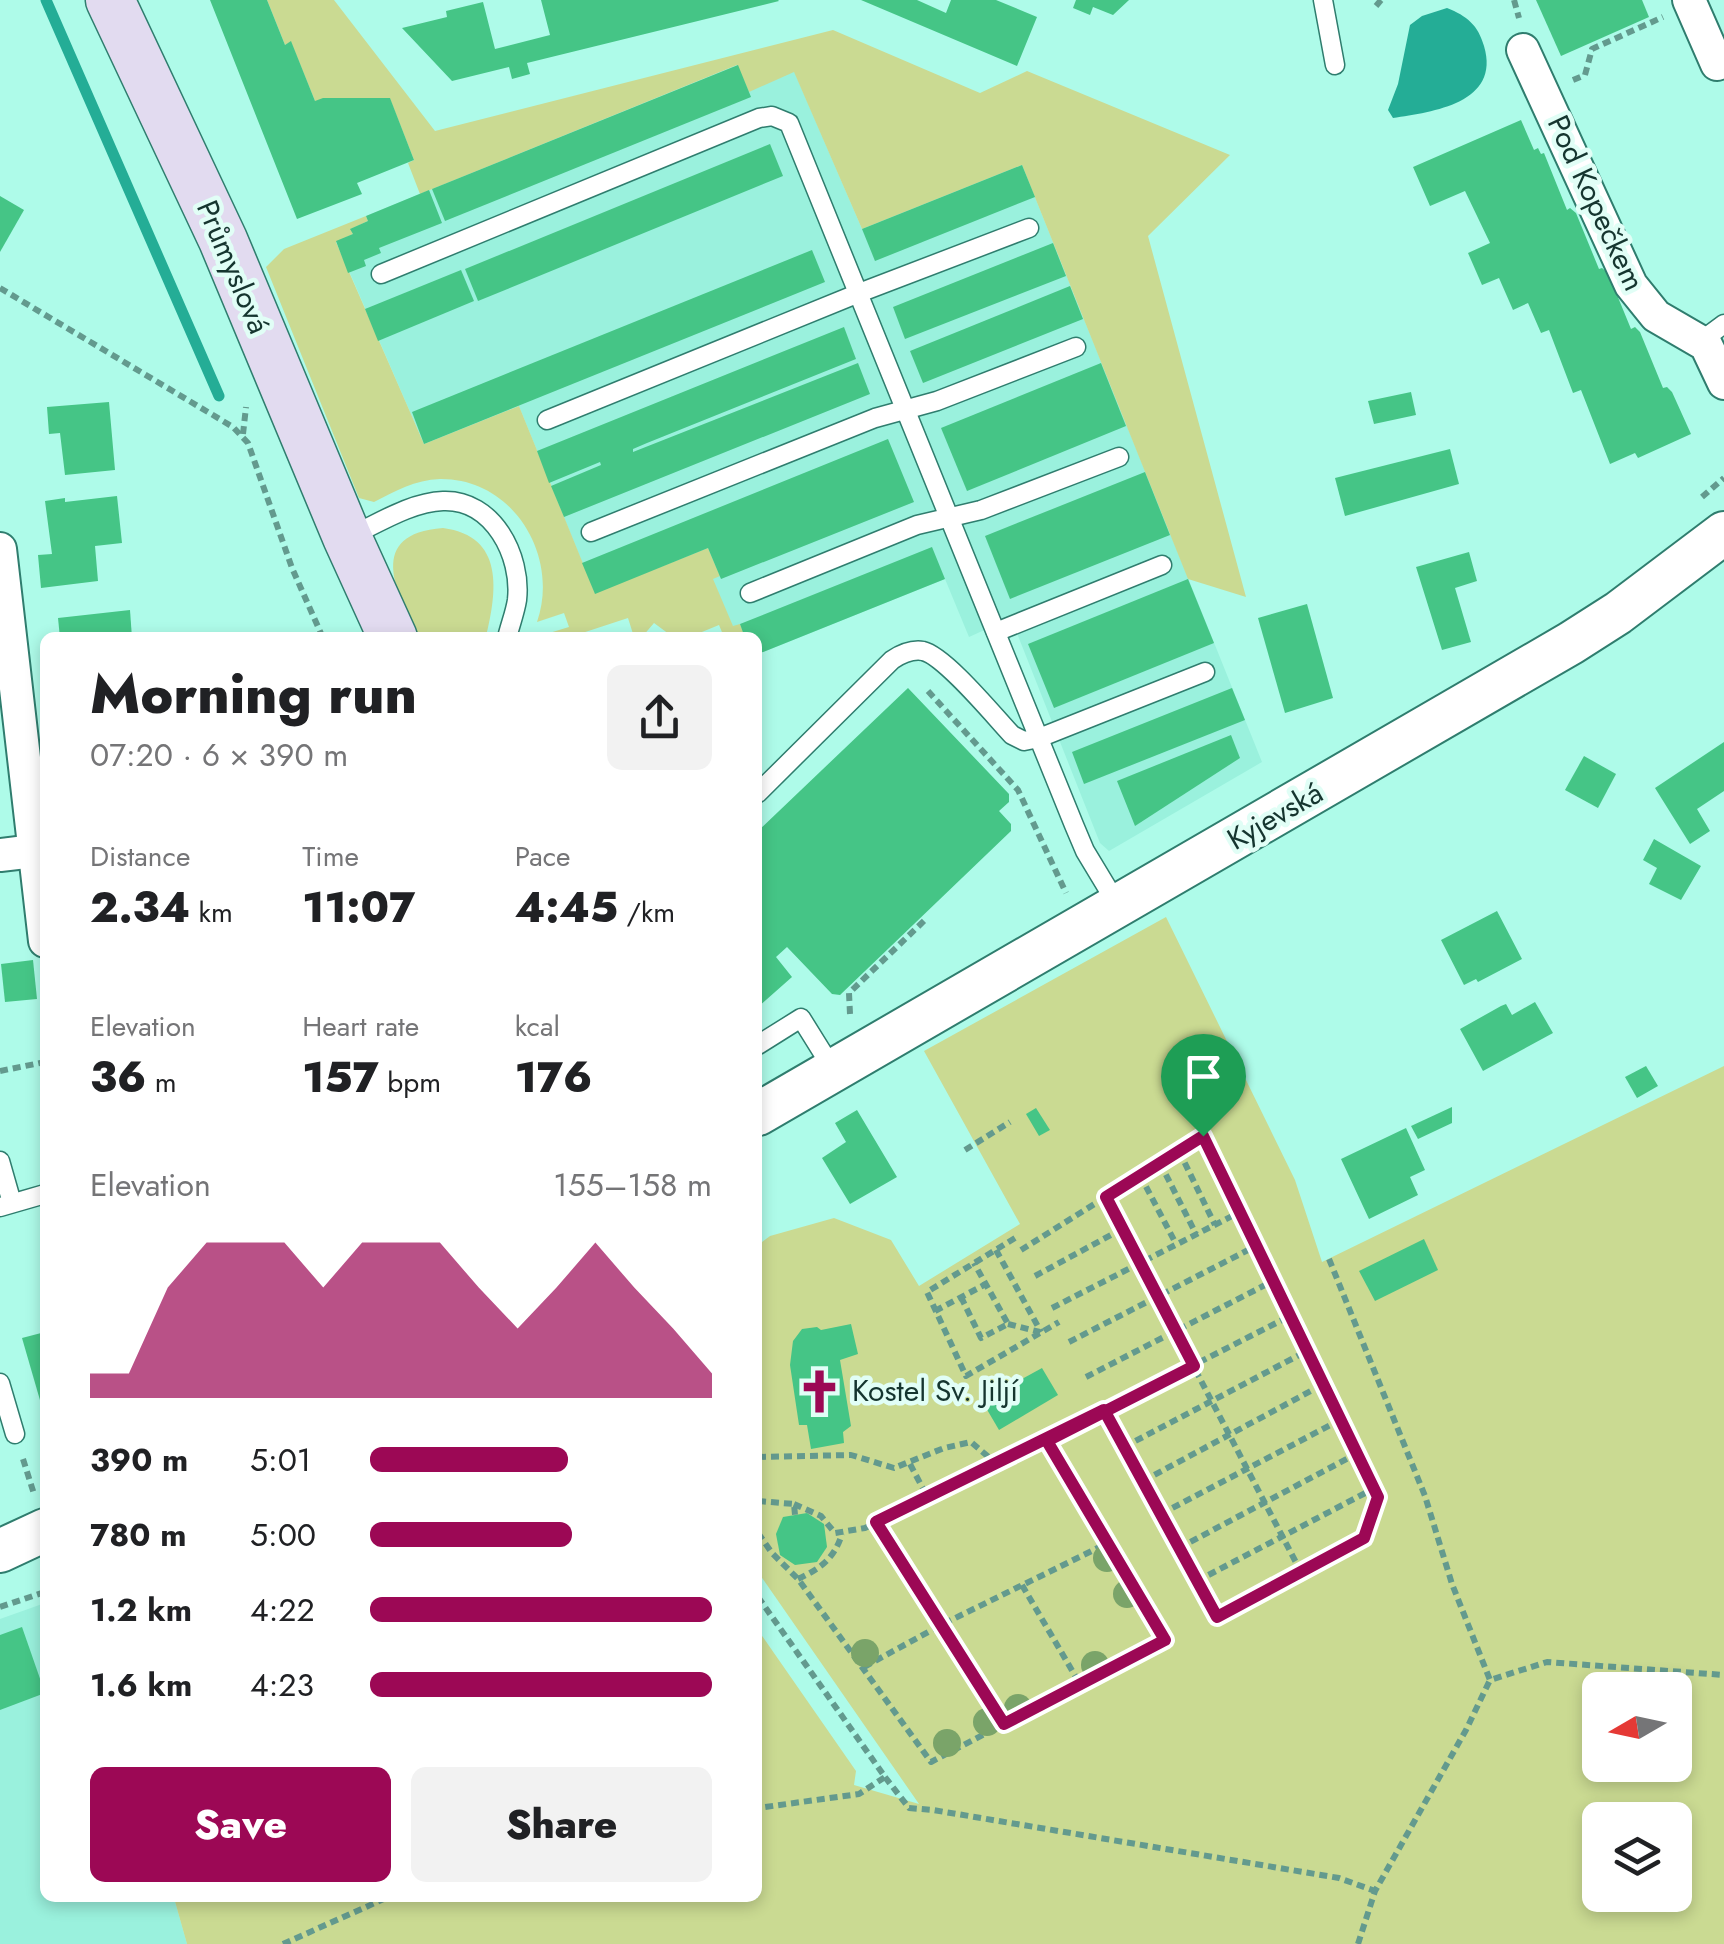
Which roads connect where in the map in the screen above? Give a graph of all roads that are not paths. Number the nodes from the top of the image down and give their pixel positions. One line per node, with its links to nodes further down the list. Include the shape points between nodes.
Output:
1 (110, 0): 19 (main road, Průmyslová, via 223,240)
2 (1323, 0): 6 (lane)
3 (1690, 2): 5 (street)
4 (1524, 50): 10 (street, Pod Kopečkem, via 1631,285 1656,316)
5 (1717, 64)
6 (1335, 65)
7 (1028, 228): 9 (lane)
8 (381, 274): 9 (lane, via 772,116 794,132)
9 (859, 293): 13 (lane); 14 (lane)
10 (1712, 332): 12 (street, Pod Kopečkem, via 1710,350)
11 (1076, 347): 13 (lane)
12 (1724, 383)
13 (906, 409): 16 (lane); 17 (lane)
14 (547, 420)
15 (1119, 456): 16 (lane)
16 (950, 517): 22 (lane); 26 (lane)
17 (592, 532)
18 (1724, 532): 33 (street, Kyjevská, via 1571,643)
19 (347, 537): 23 (main road, Průmyslová); 24 (main road, Průmyslová); 25 (lane, via 432,502 478,510 504,540 514,567 517,598)
20 (0, 548): 30 (street)
21 (1162, 565): 26 (lane)
22 (750, 593)
23 (382, 632)
24 (390, 632)
25 (508, 632)
26 (996, 632): 28 (lane)
27 (1205, 672): 28 (lane)
28 (1039, 738): 29 (lane, via 1012,735 942,662 916,650 892,660); 33 (lane, via 1086,851)
29 (762, 786)
30 (34, 851): 31 (street); 32 (street)
31 (0, 854)
32 (40, 900)
33 (1119, 907): 35 (street, Kyjevská)
34 (762, 1042): 35 (lane, via 801,1018)
35 (824, 1078): 36 (street, Kyjevská)
36 (762, 1116)
37 (0, 1161): 39 (lane)
38 (40, 1195): 39 (lane)
39 (6, 1205)
40 (0, 1382): 41 (lane)
41 (15, 1434)
42 (40, 1515): 43 (street)
43 (0, 1551)

